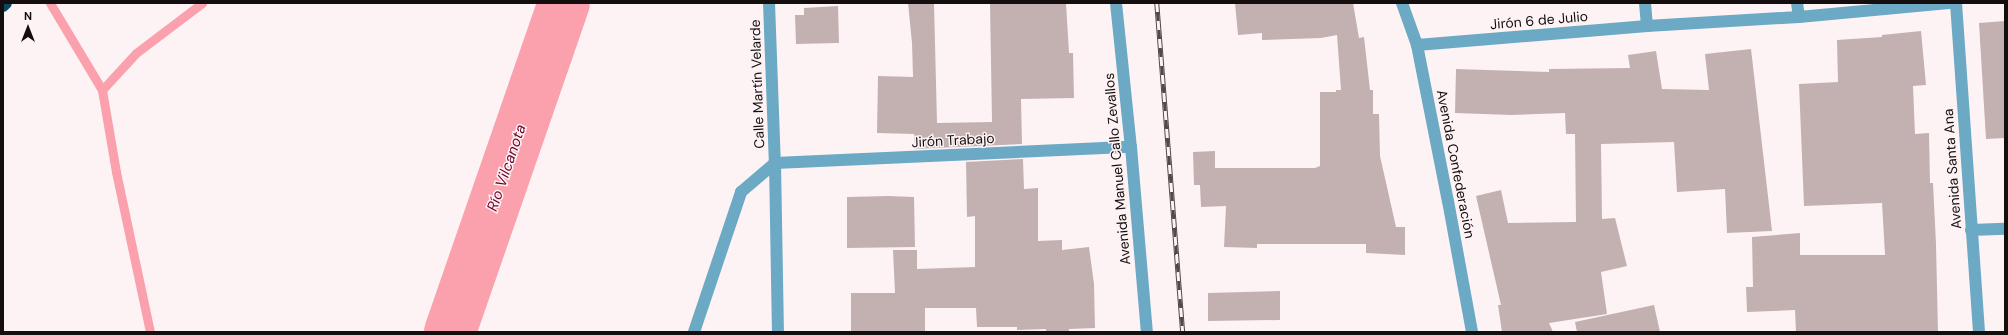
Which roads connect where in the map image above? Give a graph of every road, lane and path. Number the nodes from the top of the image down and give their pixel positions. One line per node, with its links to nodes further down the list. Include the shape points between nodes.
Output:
1 (6, 3): 9 (highway)
2 (769, 3): 14 (street, Calle Martín Velarde)
3 (1116, 3): 13 (street, Avenida Manuel Callo Zevallos)
4 (1402, 3): 12 (street, Avenida Confederación)
5 (1645, 3): 11 (street)
6 (1797, 3): 10 (street)
7 (1951, 3): 10 (street, Jirón 6 de Julio)
8 (1956, 3): 16 (street, Avenida Santa Ana)
9 (3, 6)
10 (1799, 17): 11 (street, Jirón 6 de Julio)
11 (1647, 26): 12 (street, Jirón 6 de Julio)
12 (1417, 45): 20 (street, Avenida Confederación)
13 (1131, 147): 14 (street, Jirón Trabajo); 19 (street, Avenida Manuel Callo Zevallos)
14 (775, 163): 17 (street, Calle Martín Velarde, via 741,192); 18 (street)
15 (2005, 229): 16 (street)
16 (1971, 230): 21 (street, Avenida Santa Ana)
17 (694, 332)
18 (778, 332)
19 (1147, 332)
20 (1472, 332)
21 (1979, 332)

